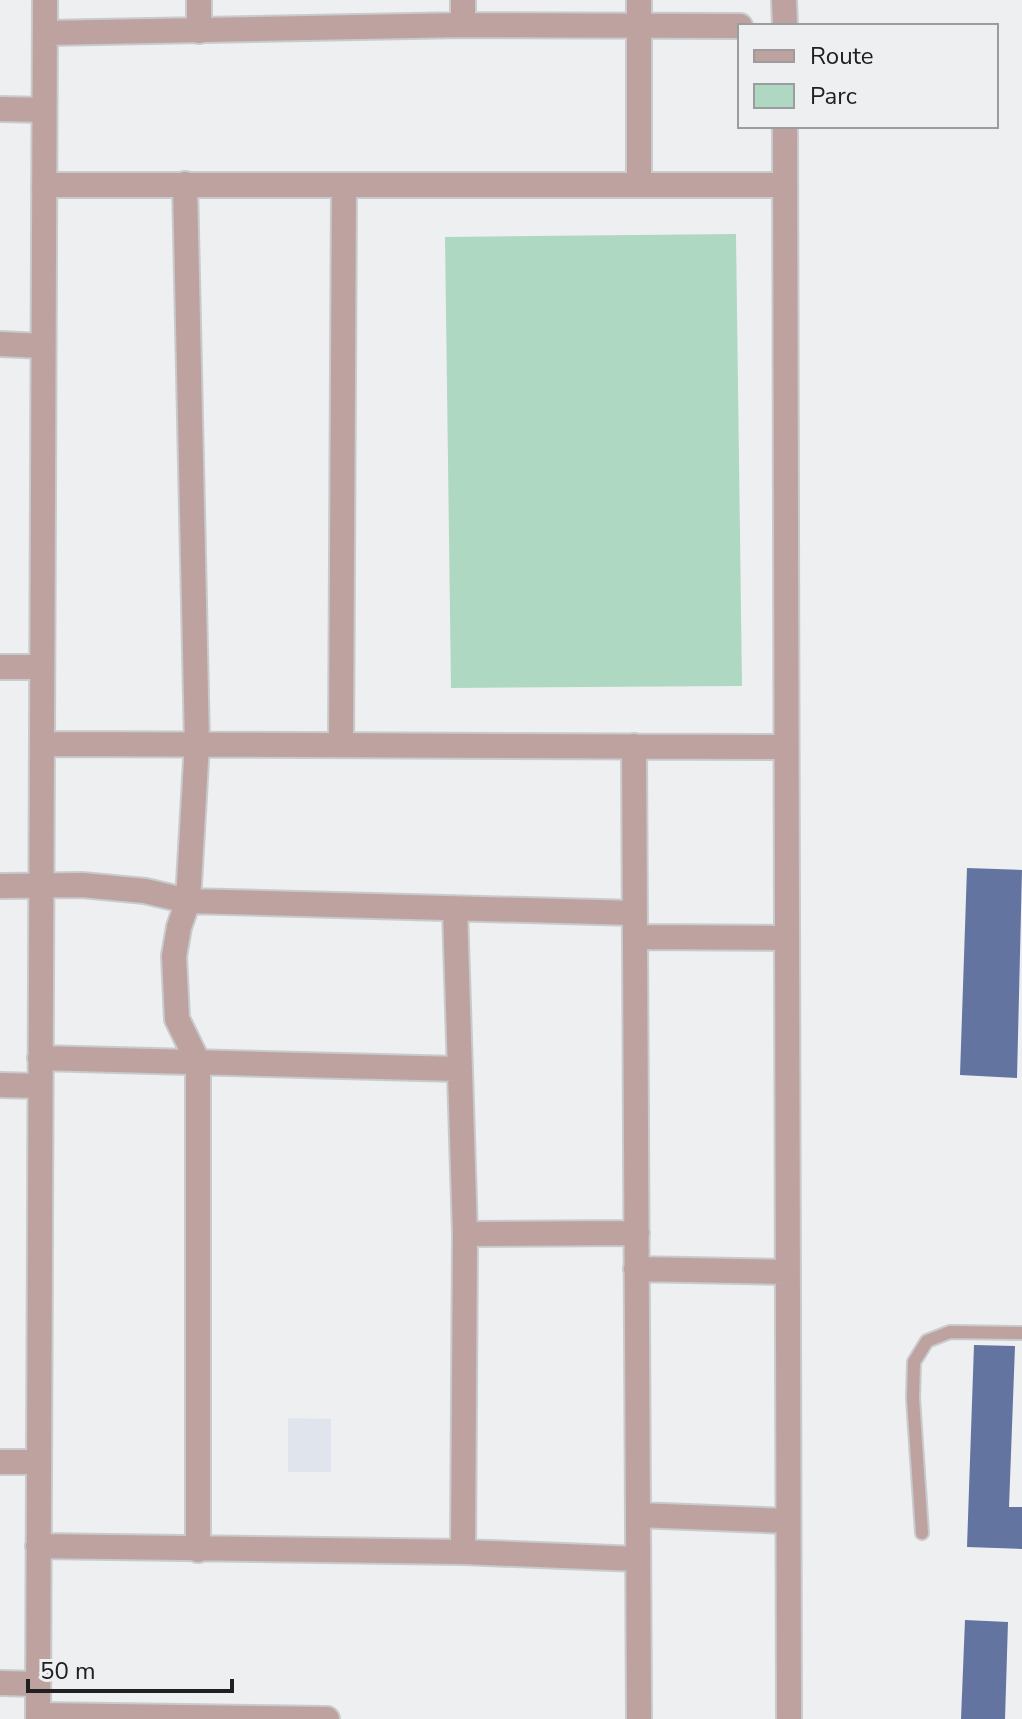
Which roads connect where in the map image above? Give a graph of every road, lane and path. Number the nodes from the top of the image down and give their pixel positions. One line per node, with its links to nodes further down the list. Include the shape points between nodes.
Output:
1 (45, 0): 10 (street)
2 (199, 0): 9 (street)
3 (639, 0): 7 (street)
4 (784, 0): 6 (street)
5 (463, 12): 7 (street); 9 (street)
6 (785, 24)
7 (639, 26): 8 (street); 15 (street)
8 (738, 26)
9 (199, 31): 10 (street)
10 (45, 33): 12 (street)
11 (0, 109): 12 (street)
12 (44, 110): 16 (street)
13 (785, 128): 18 (street)
14 (185, 184): 16 (street); 17 (street); 23 (street)
15 (639, 184): 17 (street); 18 (street)
16 (44, 185): 20 (street)
17 (344, 185): 25 (street)
18 (785, 185): 27 (street)
19 (0, 344): 20 (street)
20 (43, 346): 22 (street)
21 (0, 667): 22 (street)
22 (42, 667): 24 (street)
23 (197, 743): 24 (street); 25 (street); 30 (street)
24 (42, 744): 29 (street)
25 (341, 745): 26 (street)
26 (634, 746): 27 (street); 32 (street)
27 (786, 747): 33 (street)
28 (0, 886): 29 (street)
29 (41, 887): 30 (street, via 82,885); 34 (street)
30 (188, 901): 31 (street); 35 (street, via 174,956 177,1019)
31 (455, 910): 32 (street); 36 (street)
32 (635, 925): 33 (street); 39 (street)
33 (787, 938): 42 (street)
34 (40, 1058): 35 (street); 38 (street)
35 (198, 1062): 36 (street); 50 (street)
36 (458, 1069): 40 (street)
37 (0, 1085): 38 (street)
38 (40, 1086): 45 (street)
39 (637, 1233): 40 (street); 41 (street)
40 (465, 1234): 51 (street)
41 (636, 1269): 42 (street); 46 (street)
42 (787, 1272): 47 (street)
43 (1022, 1333): 48 (lane, via 950,1332 927,1341 914,1362)
44 (0, 1462): 45 (street)
45 (39, 1462): 49 (street)
46 (638, 1515): 47 (street); 52 (street)
47 (788, 1521): 58 (street)
48 (922, 1533)
49 (38, 1546): 50 (street); 54 (street)
50 (198, 1550): 51 (street)
51 (463, 1552): 52 (street)
52 (638, 1559): 57 (street)
53 (0, 1683): 54 (street)
54 (38, 1684): 55 (street)
55 (38, 1717): 56 (street)
56 (327, 1719)
57 (639, 1719)
58 (789, 1719)

